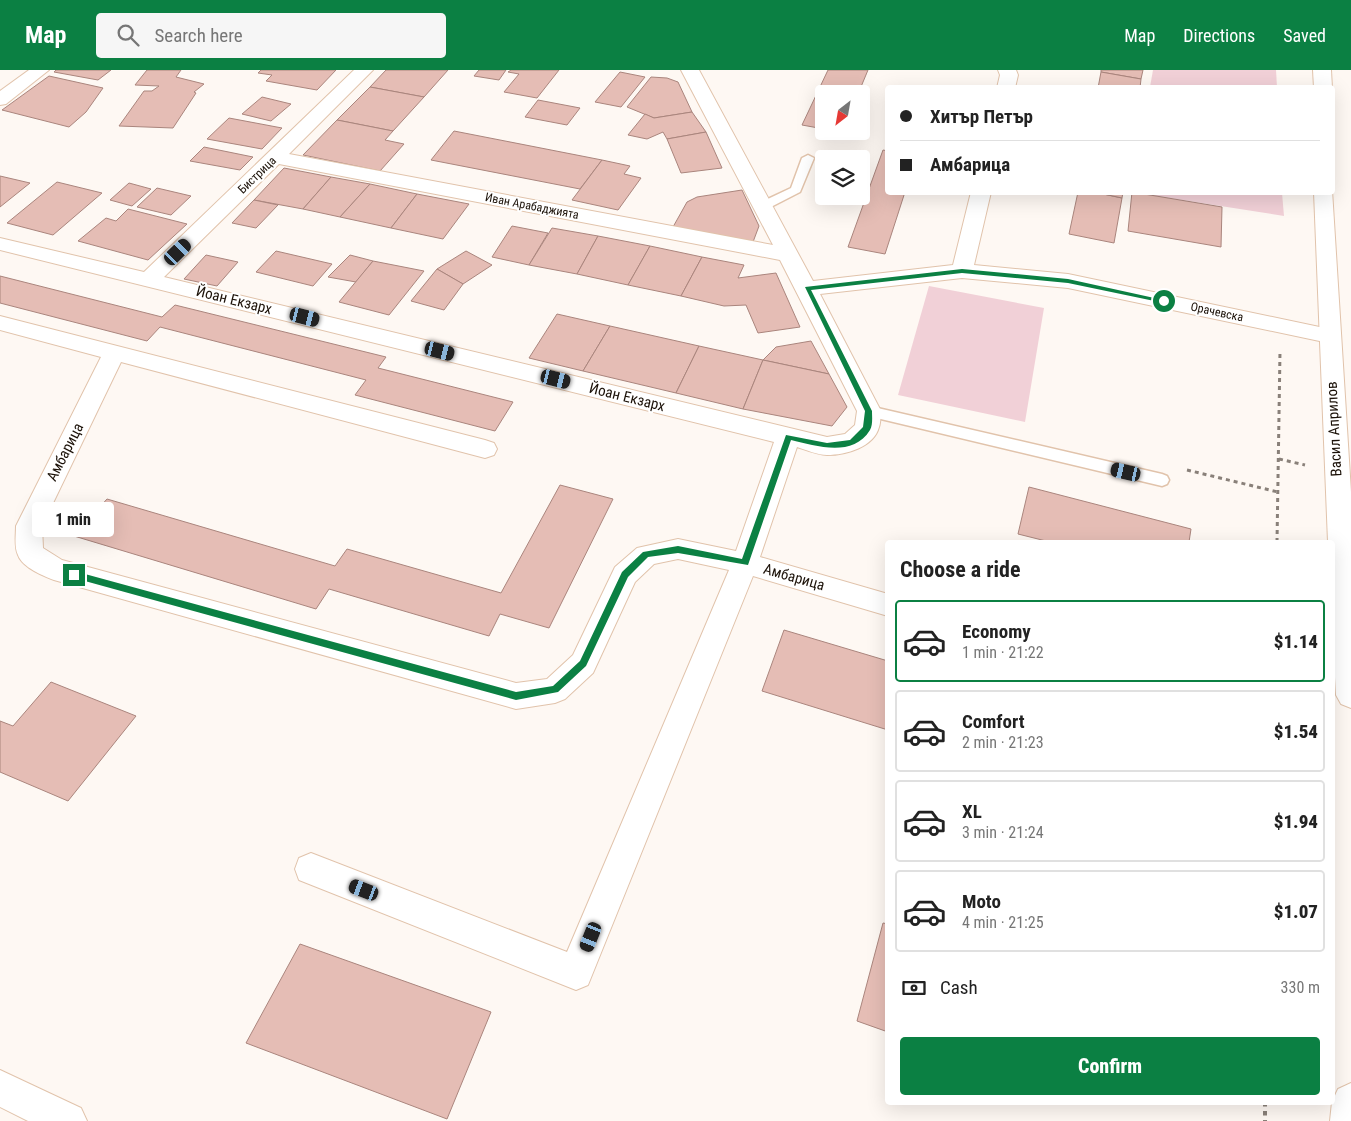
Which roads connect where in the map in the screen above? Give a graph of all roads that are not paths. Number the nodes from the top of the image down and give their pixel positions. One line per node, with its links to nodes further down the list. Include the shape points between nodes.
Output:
1 (40, 70): 8 (street)
2 (364, 70): 9 (street, Бистрица)
3 (690, 70): 13 (street)
4 (1007, 70): 6 (street)
5 (1322, 70): 7 (street)
6 (1007, 85)
7 (1323, 85)
8 (0, 100)
9 (275, 157): 15 (street, Иван Арабаджията); 17 (street, Бистрица)
10 (808, 158): 13 (lane, via 796,190)
11 (980, 195): 16 (street)
12 (1324, 195): 20 (street, Васил Априлов)
13 (761, 207): 15 (street)
14 (0, 244): 17 (street, Йоан Екзарх)
15 (789, 255): 18 (street)
16 (962, 271): 18 (street, Орачевска); 20 (street, Орачевска, via 1068,281)
17 (150, 279): 23 (street, Йоан Екзарх)
18 (808, 288): 22 (street)
19 (0, 322): 21 (street)
20 (1330, 336): 28 (street, Васил Априлов)
21 (116, 352): 24 (street); 26 (street, Амбарица, via 29,526 30,553 54,569 516,696 555,690 583,664 625,575 646,555 678,550)
22 (869, 411): 23 (street, Йоан Екзарх, via 867,428 852,442 827,446); 25 (lane)
23 (788, 437): 26 (street)
24 (485, 449)
25 (1162, 480)
26 (745, 563): 27 (street, Амбарица); 29 (street, via 576,973)
27 (885, 604)
28 (1351, 695)
29 (311, 869)
30 (0, 1088): 32 (street)
31 (1351, 1102): 33 (street)
32 (68, 1121)
33 (1349, 1121)

